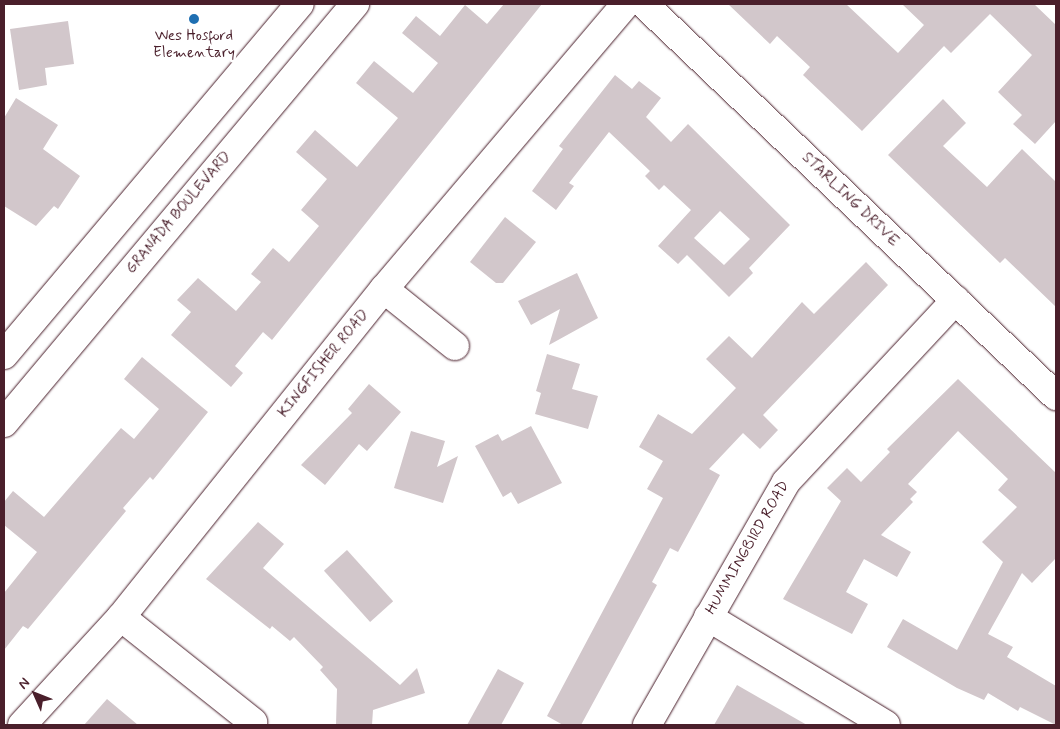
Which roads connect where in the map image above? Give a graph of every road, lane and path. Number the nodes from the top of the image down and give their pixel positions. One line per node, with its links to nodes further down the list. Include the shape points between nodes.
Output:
1 (300, 4): 8 (street)
2 (355, 4): 10 (street, GRANADA BOULEVARD)
3 (626, 4): 5 (street, KINGFISHER ROAD)
4 (644, 4): 6 (street, STARLING DRIVE)
5 (384, 289): 7 (street); 11 (street, KINGFISHER ROAD)
6 (956, 300): 9 (street, STARLING DRIVE); 12 (street, HUMMINGBIRD ROAD, via 786,482)
7 (455, 346)
8 (4, 355)
9 (1056, 396)
10 (4, 423)
11 (121, 617): 13 (street); 14 (street, KINGFISHER ROAD)
12 (708, 617): 15 (street, HUMMINGBIRD ROAD); 16 (street)
13 (253, 722)
14 (22, 725)
15 (646, 725)
16 (886, 725)

